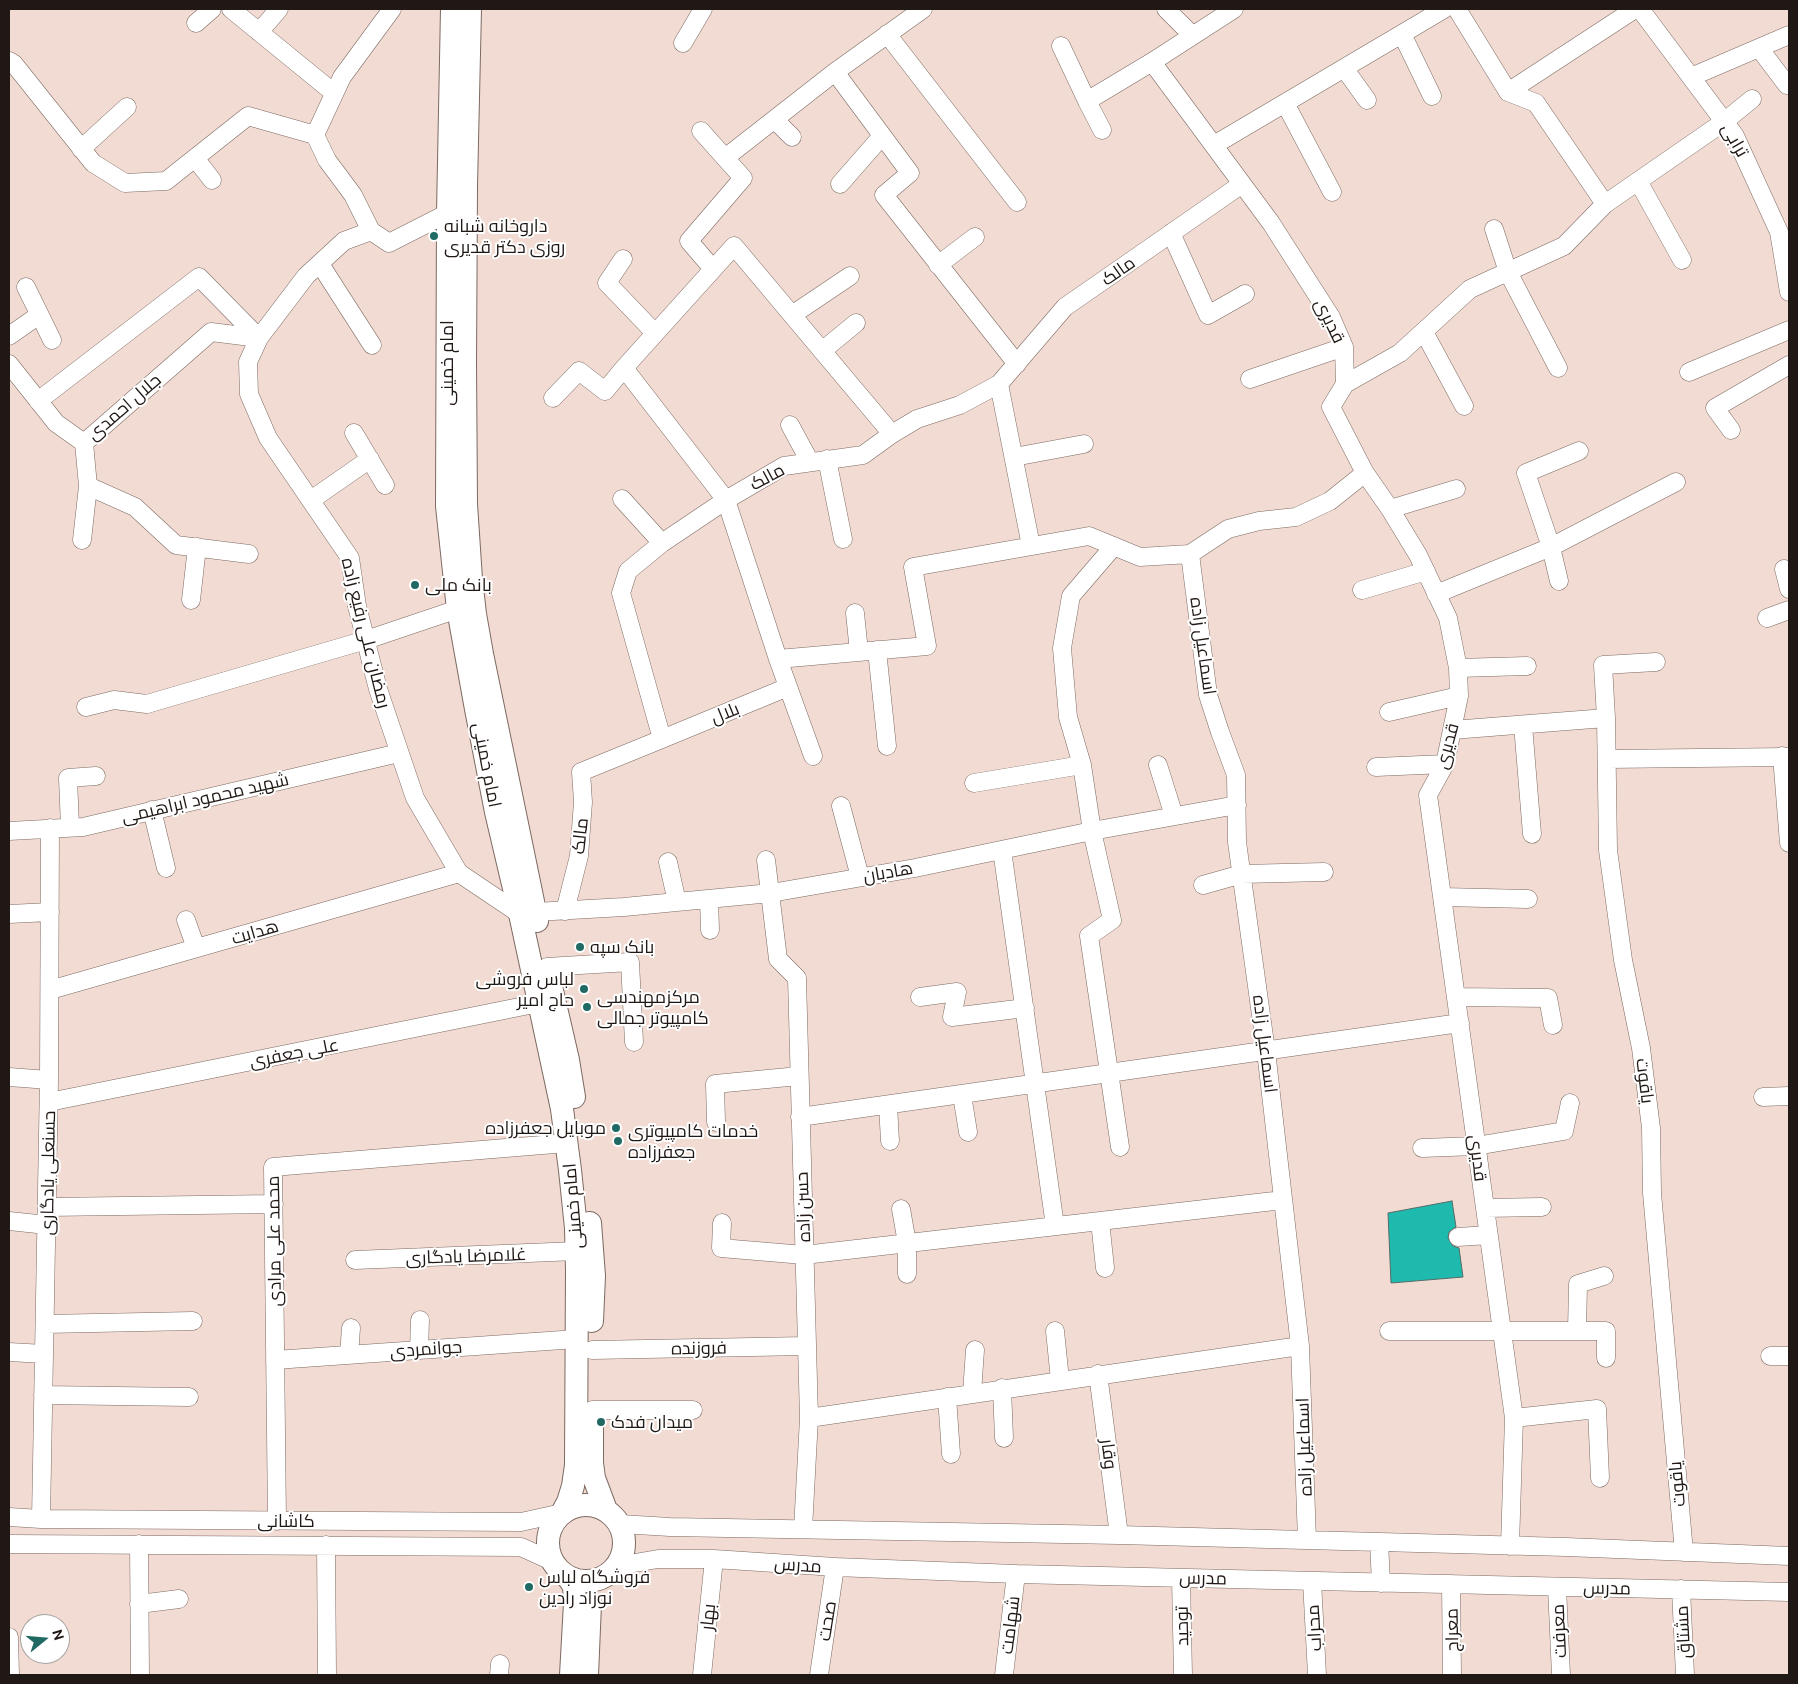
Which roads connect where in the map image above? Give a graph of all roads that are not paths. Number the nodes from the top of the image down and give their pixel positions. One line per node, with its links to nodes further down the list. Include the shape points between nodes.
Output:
1 (212, 9): 15 (street)
2 (231, 9): 16 (street)
3 (279, 9): 16 (street)
4 (392, 9): 31 (street, via 342,77)
5 (452, 9): 56 (main road, امام خمینی)
6 (470, 9): 186 (main road, امام خمینی, via 465,344 469,551 475,614)
7 (703, 9): 21 (street)
8 (923, 9): 17 (street)
9 (1166, 9): 19 (street)
10 (1234, 9): 19 (street)
11 (1444, 9): 18 (street)
12 (1457, 9): 30 (street)
13 (1635, 9): 30 (street)
14 (1640, 9): 28 (street, ترابی)
15 (196, 23)
16 (259, 32): 31 (street)
17 (887, 34): 27 (street); 54 (street)
18 (1402, 34): 26 (street); 32 (street)
19 (1192, 35): 24 (street)
20 (1789, 35): 23 (street)
21 (683, 43)
22 (1061, 46): 35 (street)
23 (1759, 48): 28 (street); 29 (street)
24 (1152, 62): 35 (street); 45 (street, قدیری)
25 (10, 65): 46 (street)
26 (1344, 68): 34 (street); 36 (street)
27 (836, 72): 38 (street); 43 (street)
28 (1691, 77): 39 (street, ترابی)
29 (1787, 85)
30 (1508, 92): 55 (street, via 1536,103)
31 (334, 93): 42 (street)
32 (1432, 96)
33 (1752, 99): 39 (street)
34 (1367, 100)
35 (1086, 101): 40 (street)
36 (1285, 103): 45 (street); 53 (street)
37 (127, 107): 46 (street)
38 (775, 120): 44 (street); 48 (street)
39 (1725, 121): 50 (street); 69 (street, ترابی, via 1779,232)
40 (1102, 130)
41 (701, 131): 48 (street)
42 (315, 135): 47 (street, via 248,116); 58 (street, via 327,160 353,195)
43 (882, 136): 51 (street); 64 (street, via 910,173 884,195)
44 (792, 137)
45 (1214, 145): 52 (street, قدیری)
46 (82, 149): 47 (street, via 93,163 125,183 166,181)
47 (195, 158): 49 (street)
48 (725, 158): 65 (street, via 743,178 689,241)
49 (212, 180)
50 (1638, 181): 55 (street); 62 (street)
51 (840, 184)
52 (1242, 184): 59 (street, مالک); 81 (street, قدیری, via 1331,317)
53 (1332, 192)
54 (1017, 202)
55 (1605, 204): 66 (street, via 1564,246)
56 (448, 213): 58 (street, via 389,243); 130 (main road, امام خمینی, via 447,506)
57 (1494, 229): 66 (street)
58 (371, 231): 63 (street, رمضان علی رفیع زاده, via 344,241)
59 (1171, 234): 70 (street, via 1208,315); 84 (street, مالک, via 1065,307)
60 (976, 238): 64 (street)
61 (622, 259): 76 (street, via 607,283)
62 (1682, 260)
63 (320, 264): 78 (street, رمضان علی رفیع زاده, via 306,276); 80 (street)
64 (938, 265): 84 (street)
65 (713, 269): 72 (street, via 734,246); 76 (street)
66 (1508, 272): 75 (street, via 1470,289); 87 (street)
67 (850, 276): 72 (street)
68 (26, 287): 71 (street)
69 (1789, 292)
70 (1245, 294)
71 (39, 314): 77 (street); 79 (street)
72 (792, 315): 82 (street)
73 (856, 323): 82 (street)
74 (1789, 330): 88 (street)
75 (1424, 332): 91 (street, via 1400,353); 94 (street)
76 (655, 333): 86 (street)
77 (9, 336)
78 (259, 338): 93 (street, via 199,277); 99 (street, جلال احمدی, via 211,332); 111 (street, رمضان علی رفیع زاده, via 248,362 249,394 268,438)
79 (52, 340)
80 (372, 344)
81 (1344, 347): 89 (street); 91 (street, قدیری)
82 (822, 351): 98 (street)
83 (9, 364): 93 (street, جلال احمدی)
84 (1017, 364): 90 (street, مالک)
85 (1789, 365): 96 (street, via 1715,408)
86 (624, 368): 92 (street, via 605,392 579,371); 112 (street)
87 (1558, 368)
88 (1689, 372)
89 (1250, 379)
90 (999, 384): 98 (street, مالک, via 960,405 917,419); 102 (street)
91 (1345, 384): 105 (street, قدیری, via 1331,407)
92 (553, 398)
93 (38, 401): 99 (street, جلال احمدی, via 56,423)
94 (1464, 406)
95 (790, 425): 104 (street)
96 (1731, 430)
97 (354, 433): 103 (street)
98 (892, 434): 104 (street, مالک, via 863,455)
99 (84, 443): 107 (street)
100 (1084, 444): 102 (street)
101 (1579, 451): 119 (street, via 1526,473)
102 (1014, 457): 117 (street)
103 (370, 459): 108 (street); 111 (street)
104 (819, 460): 112 (street, مالک, via 784,466); 114 (street)
105 (1365, 473): 113 (street, قدیری); 122 (street, via 1330,501 1296,517 1228,529)
106 (1676, 482): 119 (street)
107 (88, 486): 115 (street); 120 (street, via 135,507 176,545)
108 (385, 486)
109 (1456, 489): 113 (street)
110 (622, 499): 116 (street)
111 (311, 500): 134 (street, رمضان علی رفیع زاده, via 350,558)
112 (726, 500): 116 (street, مالک); 137 (street)
113 (1390, 509): 124 (street, قدیری)
114 (843, 539)
115 (82, 540)
116 (662, 543): 148 (street, مالک, via 628,571 621,593)
117 (1031, 546): 118 (street, via 1089,536); 135 (street, via 913,567 927,646)
118 (1114, 546): 122 (street, via 1140,558); 156 (street, via 1071,596 1062,648 1068,717)
119 (1551, 546): 125 (street); 128 (street)
120 (197, 547): 121 (street); 129 (street)
121 (248, 554)
122 (1190, 554): 160 (street, اسماعیل زاده, via 1208,695 1236,775)
123 (1784, 569): 126 (street)
124 (1426, 571): 127 (street); 128 (street, قدیری)
125 (1559, 581)
126 (1789, 589)
127 (1362, 590)
128 (1436, 594): 140 (street, قدیری, via 1448,618)
129 (191, 600)
130 (458, 609): 134 (street); 186 (main road, امام خمینی, via 496,812)
131 (1789, 610): 133 (street)
132 (855, 613): 136 (street)
133 (1767, 618)
134 (366, 640): 143 (street, via 147,704 114,700); 150 (street, رمضان علی رفیع زاده)
135 (877, 650): 136 (street); 149 (street)
136 (859, 652): 137 (street)
137 (778, 659): 141 (street)
138 (1656, 662): 145 (street, یاقوت, via 1603,665)
139 (1528, 666): 140 (street)
140 (1458, 668): 142 (street, قدیری)
141 (788, 687): 148 (street, بلال); 151 (street)
142 (1460, 696): 144 (street); 147 (street, قدیری)
143 (86, 707)
144 (1389, 712)
145 (1606, 718): 146 (street); 153 (street, یاقوت)
146 (1523, 725): 147 (street); 168 (street)
147 (1452, 730): 154 (street, قدیری)
148 (662, 739): 184 (street, مالک, via 581,772 583,802 578,856)
149 (887, 746)
150 (399, 753): 162 (street, شهید محمود ابراهیمی); 175 (street, رمضان علی رفیع زاده, via 415,798)
151 (813, 756)
152 (1785, 757): 153 (street); 169 (street)
153 (1607, 759): 286 (street, یاقوت, via 1608,850 1651,1128 1652,1193)
154 (1445, 764): 157 (street); 180 (street, قدیری, via 1428,795)
155 (1158, 765): 163 (street)
156 (1082, 766): 159 (street); 167 (street)
157 (1376, 767)
158 (96, 776): 164 (street, via 68,778)
159 (974, 783)
160 (1236, 805): 163 (street, هادیان); 176 (street, اسماعیل زاده)
161 (840, 806): 177 (street)
162 (152, 810): 164 (street, شهید محمود ابراهیمی); 173 (street)
163 (1174, 816): 167 (street, هادیان)
164 (70, 827): 165 (street, شهید محمود ابراهیمی)
165 (50, 828): 166 (street, شهید محمود ابراهیمی); 185 (street, حسنعلی یادگاری)
166 (9, 831)
167 (1092, 831): 170 (street, هادیان); 201 (street, via 1112,920 1089,936)
168 (1532, 834)
169 (1789, 843)
170 (1002, 850): 177 (street, هادیان); 196 (street)
171 (766, 860): 179 (street, حسن زاده)
172 (668, 862): 183 (street)
173 (166, 868)
174 (1324, 872): 176 (street)
175 (459, 873): 186 (street, رمضان علی رفیع زاده); 190 (street, هدایت)
176 (1242, 874): 178 (street); 200 (street, اسماعیل زاده)
177 (860, 877): 179 (street, هادیان)
178 (1203, 886)
179 (770, 893): 181 (street, هادیان); 202 (street, حسن زاده, via 778,959 797,978)
180 (1443, 897): 182 (street); 194 (street, قدیری)
181 (709, 899): 183 (street, هادیان); 189 (street)
182 (1528, 899)
183 (677, 902): 184 (street, هادیان)
184 (565, 911): 186 (street, هادیان)
185 (50, 912): 187 (street); 192 (street, حسنعلی یادگاری)
186 (528, 913): 191 (main road, امام خمینی); 195 (main road, امام خمینی)
187 (9, 914)
188 (186, 920): 190 (street)
189 (710, 930)
190 (196, 948): 192 (street, هدایت)
191 (547, 967): 199 (street, via 630,962); 247 (main road, امام خمینی, via 568,1060 592,1234 594,1276)
192 (50, 990): 204 (street, حسنعلی یادگاری)
193 (920, 997): 196 (street, via 957,992 952,1017)
194 (1456, 997): 197 (street, قدیری); 198 (street, via 1548,998)
195 (539, 1003): 209 (street, علی جعفری); 216 (main road, امام خمینی)
196 (1025, 1008): 205 (street)
197 (1460, 1023): 200 (street); 217 (street, قدیری)
198 (1553, 1025)
199 (634, 1042)
200 (1266, 1051): 201 (street); 220 (street, اسماعیل زاده)
201 (1110, 1074): 205 (street); 218 (street)
202 (799, 1076): 212 (street, حسن زاده); 213 (street, via 715,1084)
203 (9, 1077): 204 (street)
204 (49, 1080): 209 (street, حسنعلی یادگاری)
205 (1035, 1084): 206 (street); 229 (street)
206 (962, 1094): 211 (street); 214 (street)
207 (1789, 1096): 208 (street)
208 (1763, 1097)
209 (49, 1102): 225 (street, حسنعلی یادگاری)
210 (1570, 1103): 217 (street, via 1564,1131)
211 (888, 1105): 212 (street); 215 (street)
212 (800, 1117): 234 (street, حسن زاده)
213 (716, 1122)
214 (968, 1132)
215 (890, 1141)
216 (567, 1143): 221 (street, محمد علی مرادی, via 273,1167); 233 (main road, امام خمینی)
217 (1476, 1146): 219 (street); 223 (street, قدیری)
218 (1120, 1147)
219 (1422, 1148)
220 (1283, 1200): 227 (street); 249 (street, اسماعیل زاده)
221 (274, 1204): 225 (street); 258 (street, محمد علی مرادی)
222 (1542, 1207): 223 (street)
223 (1485, 1208): 230 (street, قدیری)
224 (900, 1209): 232 (street)
225 (47, 1216): 226 (street); 241 (street, حسنعلی یادگاری)
226 (9, 1221)
227 (1100, 1221): 229 (street); 236 (street)
228 (722, 1223): 234 (street, via 721,1248)
229 (1055, 1226): 232 (street)
230 (1488, 1235): 231 (street); 243 (street, قدیری)
231 (1458, 1237)
232 (907, 1243): 234 (street); 237 (street)
233 (577, 1251): 235 (street, غلامرضا یادگاری); 247 (main road, امام خمینی)
234 (804, 1255): 248 (street, حسن زاده)
235 (355, 1260)
236 (1105, 1268)
237 (906, 1274)
238 (1604, 1276): 246 (street, via 1578,1284)
239 (420, 1320): 250 (street)
240 (193, 1321): 241 (street)
241 (45, 1324): 253 (street, حسنعلی یادگاری)
242 (351, 1328): 254 (street)
243 (1501, 1330): 245 (street); 246 (street); 269 (street, قدیری)
244 (1055, 1331): 260 (street)
245 (1389, 1331)
246 (1577, 1331): 257 (street, via 1606,1331)
247 (584, 1344): 248 (street, فروزنده); 250 (street, جوانمردی); 266 (main road, امام خمینی); 273 (main road, امام خمینی, via 576,1466 573,1486)
248 (806, 1346): 268 (street, حسن زاده)
249 (1300, 1346): 259 (street); 280 (street, اسماعیل زاده)
250 (419, 1350): 254 (street, جوانمردی)
251 (975, 1350): 262 (street)
252 (9, 1352): 253 (street)
253 (44, 1354): 263 (street, حسنعلی یادگاری)
254 (349, 1355): 258 (street, جوانمردی)
255 (1770, 1356): 256 (street)
256 (1789, 1356)
257 (1606, 1358)
258 (275, 1360): 277 (street, محمد علی مرادی)
259 (1098, 1374): 260 (street); 279 (street, وقار)
260 (1060, 1380): 261 (street)
261 (1002, 1388): 262 (street); 270 (street)
262 (972, 1393): 265 (street)
263 (43, 1395): 264 (street); 276 (street, حسنعلی یادگاری)
264 (190, 1397)
265 (947, 1397): 268 (street); 271 (street)
266 (592, 1410): 267 (street); 275 (main road, امام خمینی, via 594,1478)
267 (693, 1410)
268 (809, 1418): 278 (street, حسن زاده)
269 (1514, 1418): 272 (street, via 1597,1409); 285 (street, قدیری)
270 (1004, 1438)
271 (951, 1454)
272 (1600, 1478)
273 (562, 1513): 275 (main road, via 586,1504 597,1505); 277 (street, کاشانی, via 521,1522); 291 (main road, via 551,1527 548,1539 548,1550)
274 (9, 1517): 276 (street, کاشانی)
275 (613, 1517): 278 (street, مدرس, via 670,1527); 289 (main road, via 625,1539)
276 (41, 1519): 277 (street, کاشانی)
277 (277, 1520)
278 (803, 1529): 279 (street, مدرس)
279 (1119, 1535): 280 (street, مدرس)
280 (1307, 1540): 281 (street, مدرس)
281 (1379, 1542): 285 (street, مدرس); 296 (street)
282 (9, 1544): 283 (street, کاشانی)
283 (139, 1544): 284 (street, کاشانی); 302 (street)
284 (326, 1545): 291 (street, کاشانی, via 521,1547); 306 (street)
285 (1510, 1546): 286 (street, مدرس)
286 (1684, 1552): 287 (street, مدرس)
287 (1789, 1556)
288 (714, 1559): 289 (street, مدرس, via 658,1559); 290 (street, مدرس); 309 (street, بهار)
289 (617, 1566): 294 (main road)
290 (835, 1567): 292 (street, مدرس); 310 (street, صحت)
291 (560, 1568): 294 (main road, via 577,1580); 307 (main road, via 574,1586)
292 (1016, 1574): 293 (street, مدرس); 311 (street, شهامت)
293 (1181, 1578): 295 (street, مدرس); 312 (street, توحید)
294 (598, 1579): 308 (main road, via 590,1598)
295 (1312, 1581): 296 (street, مدرس); 313 (street, محراب)
296 (1381, 1583): 297 (street, مدرس)
297 (1451, 1584): 298 (street, مدرس); 314 (street, معراج)
298 (1557, 1586): 299 (street, مدرس); 315 (street, معرفت)
299 (1681, 1589): 300 (street, مدرس); 316 (street, مشتاق)
300 (1789, 1592)
301 (179, 1599): 302 (street)
302 (139, 1604): 305 (street)
303 (9, 1636): 304 (street)
304 (10, 1675)
305 (140, 1675)
306 (327, 1675)
307 (571, 1675)
308 (587, 1675)
309 (702, 1675)
310 (819, 1675)
311 (1004, 1675)
312 (1183, 1675)
313 (1317, 1675)
314 (1452, 1675)
315 (1561, 1675)
316 (1685, 1675)

